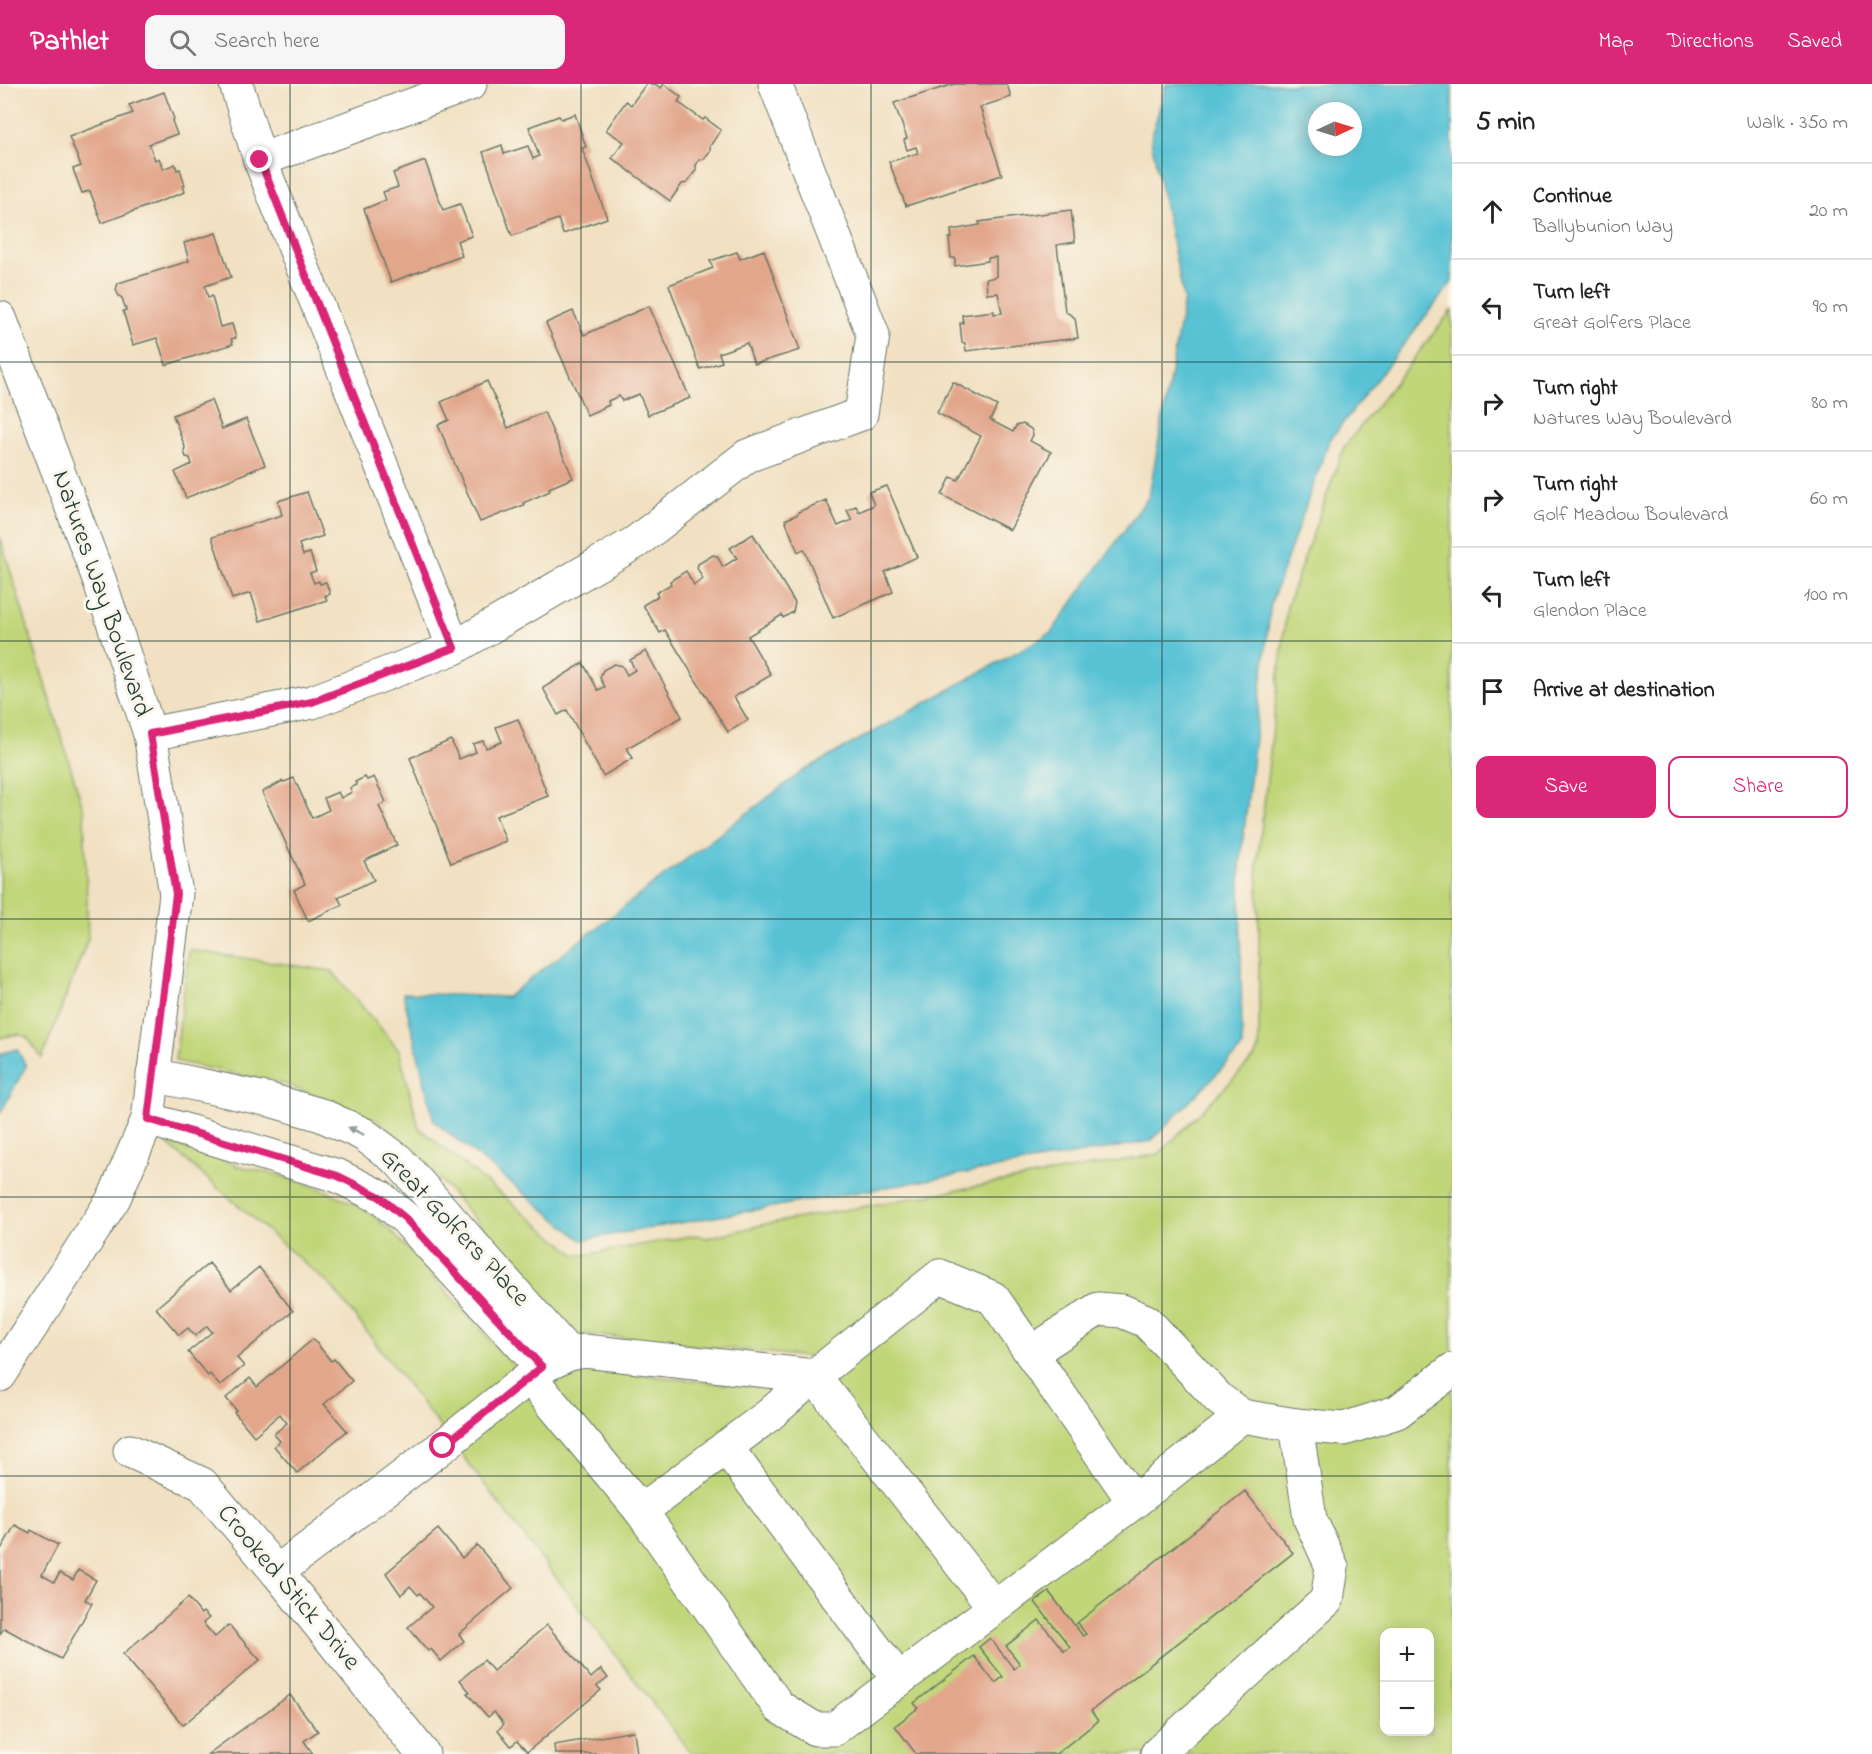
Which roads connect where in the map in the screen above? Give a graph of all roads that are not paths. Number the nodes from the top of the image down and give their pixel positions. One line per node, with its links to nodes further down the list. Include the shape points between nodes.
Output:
1 (236, 84): 4 (street)
2 (470, 84): 4 (street)
3 (775, 84): 6 (street, via 873,335 861,414 747,456 636,542)
4 (260, 160): 6 (street)
5 (0, 318): 7 (street, Natures Way Boulevard, via 99,579)
6 (454, 648): 7 (street, via 312,702)
7 (150, 734): 8 (street, Natures Way Boulevard, via 176,894)
8 (153, 1075): 9 (street, Great Golfers Place); 10 (street, Natures Way Boulevard)
9 (270, 1100): 11 (street); 13 (street, Great Golfers Place, one-way to 9, via 398,1160 363,1134 321,1115)
10 (148, 1119): 11 (street, Great Golfers Place); 15 (street, Natures Way Boulevard, via 114,1198)
11 (259, 1152): 13 (street, Great Golfers Place, via 338,1176 380,1197 406,1219)
12 (1031, 1353): 16 (street, via 993,1298 940,1276); 17 (street, via 1098,1309 1122,1311 1146,1321 1219,1399); 21 (street)
13 (547, 1366): 16 (street, via 584,1351); 22 (street); 23 (street)
14 (1452, 1371): 18 (street, via 1397,1413 1344,1429)
15 (0, 1375)
16 (814, 1376): 19 (street); 24 (street)
17 (1242, 1416): 18 (street); 21 (street)
18 (1296, 1425): 27 (street, via 1310,1519 1332,1567 1327,1600)
19 (726, 1447): 22 (street); 25 (street)
20 (130, 1451): 23 (street, Crooked Stick Drive, via 202,1484)
21 (1134, 1502): 24 (street)
22 (641, 1511): 25 (street, via 779,1707 815,1729 834,1730)
23 (277, 1572): 26 (street, Crooked Stick Drive)
24 (994, 1607): 25 (street)
25 (898, 1680)
26 (423, 1754)
27 (1157, 1754)

